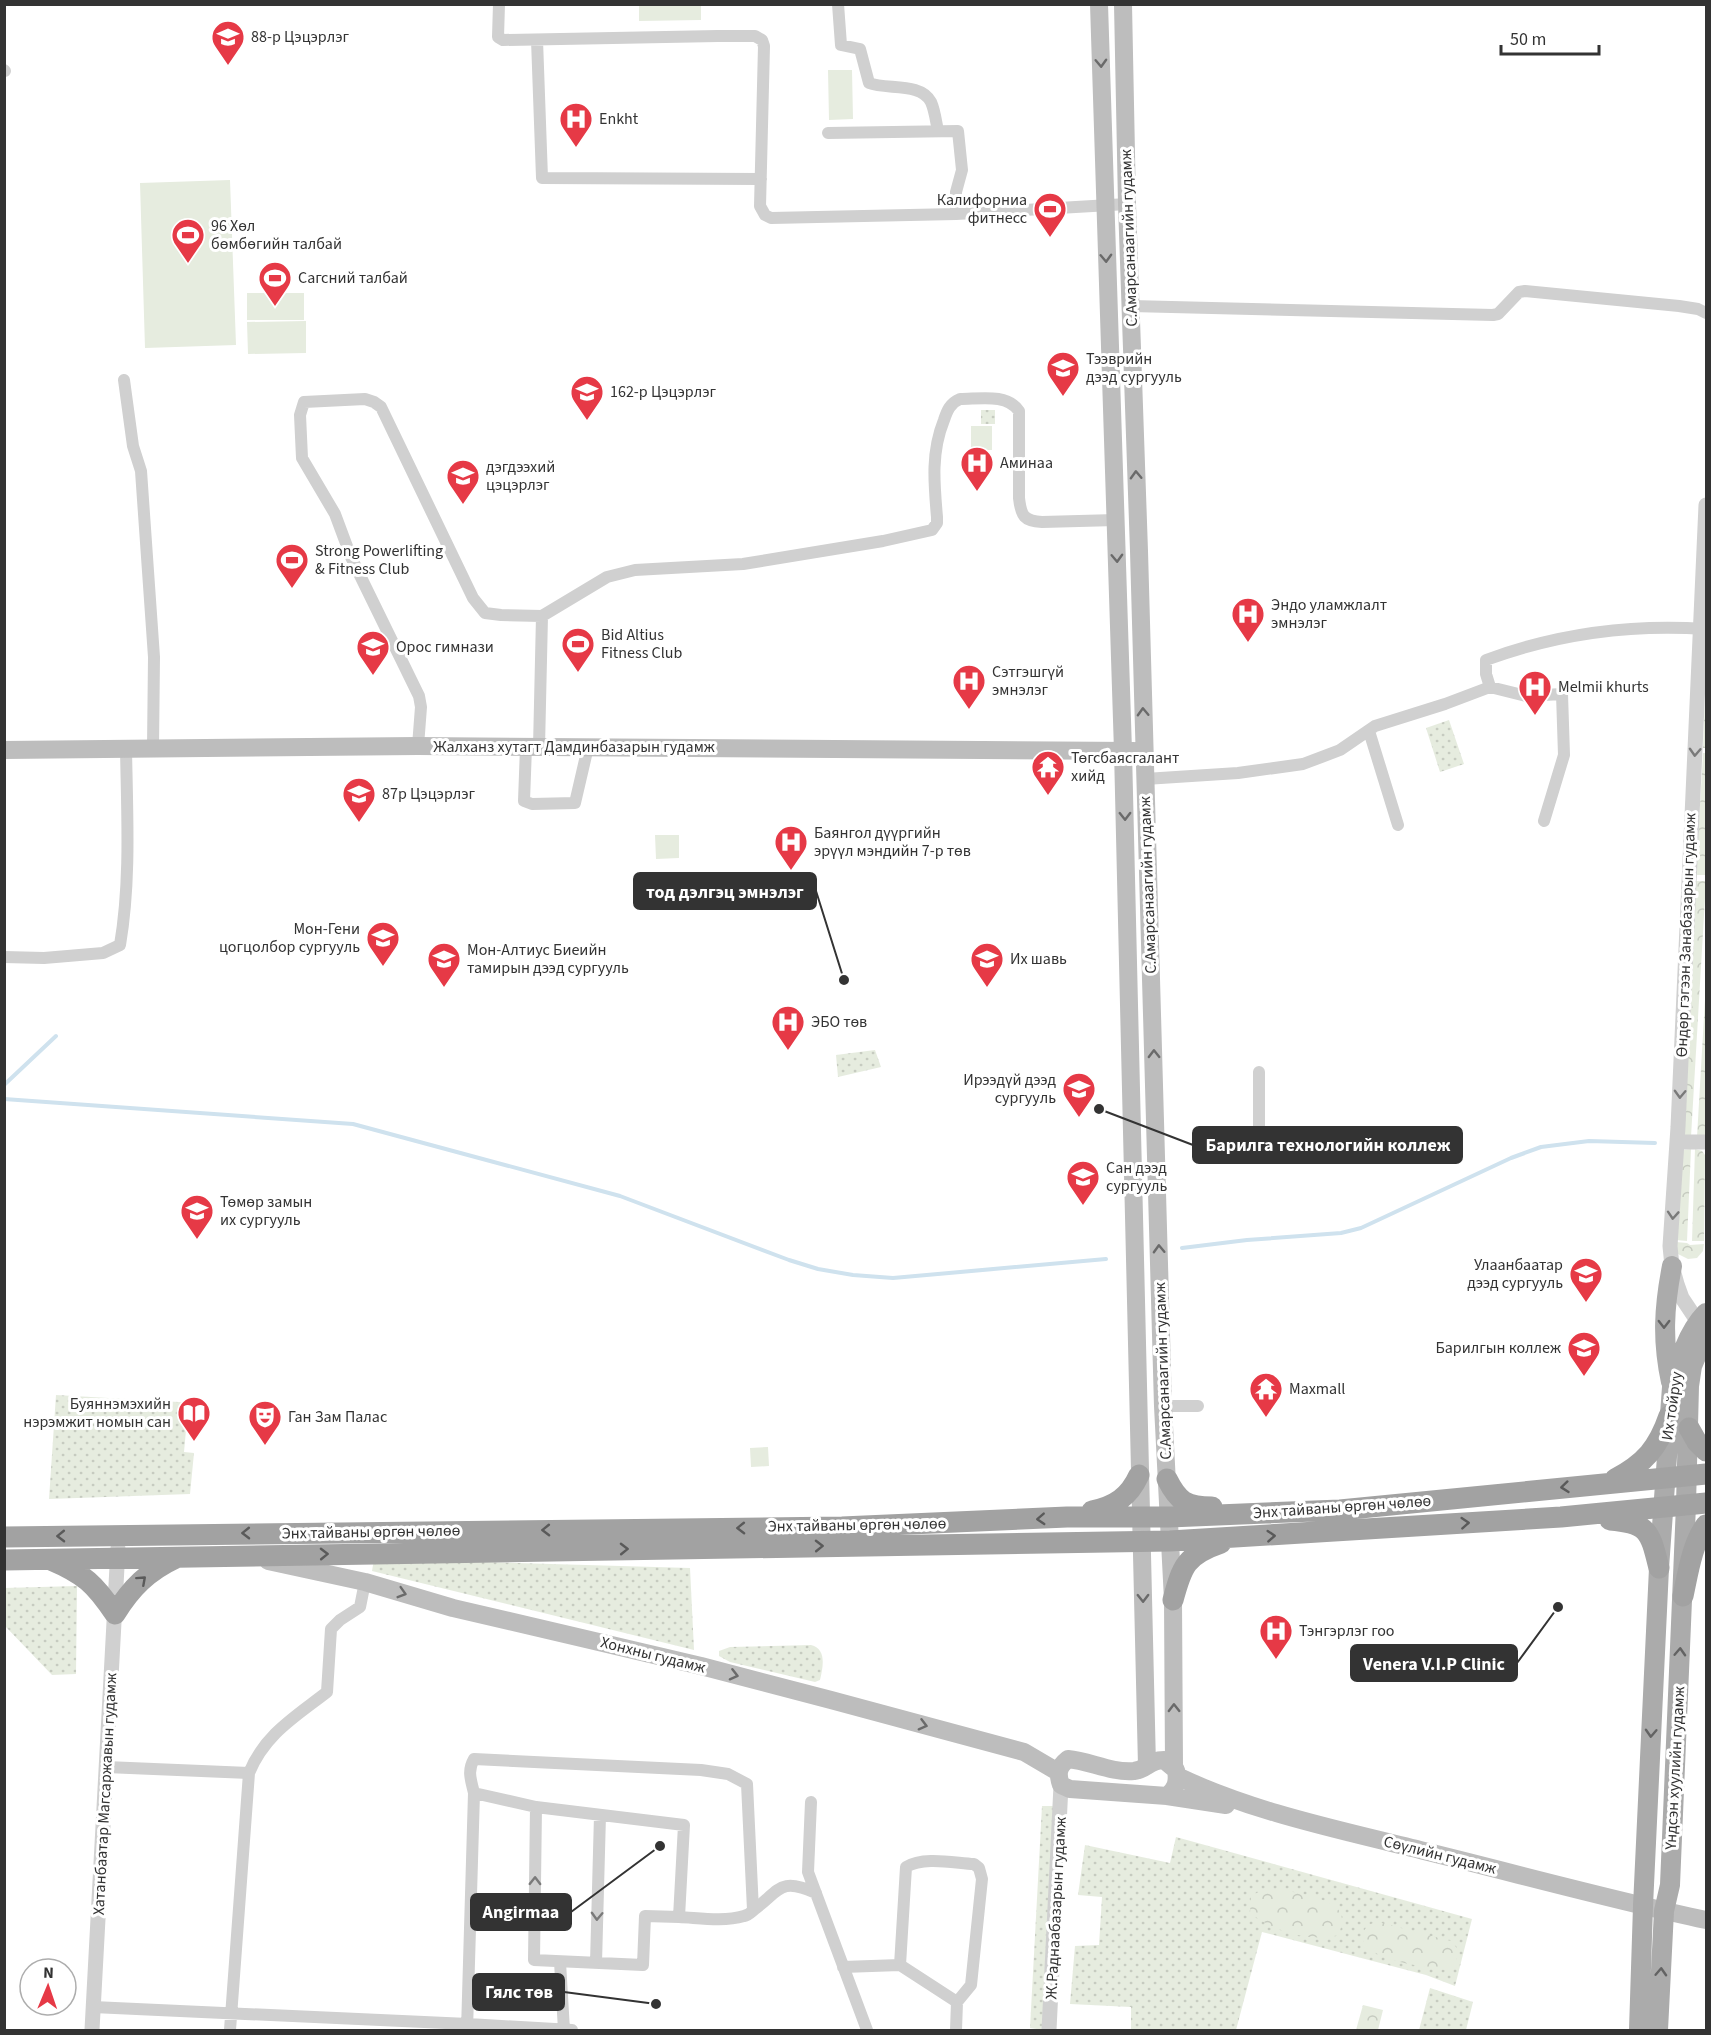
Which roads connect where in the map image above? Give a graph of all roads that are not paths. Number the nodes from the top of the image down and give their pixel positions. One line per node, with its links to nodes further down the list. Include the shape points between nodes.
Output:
1 (500, 4): 5 (street, via 498,37)
2 (838, 4): 6 (street, via 841,45 860,49 868,83 925,93)
3 (1099, 4): 9 (main road, С.Амарсанаагийн гудамж, one-way to 9)
4 (1123, 4): 10 (main road, С.Амарсанаагийн гудамж)
5 (537, 40): 8 (street, via 542,178); 8 (street, via 755,36 762,40)
6 (938, 131): 7 (street); 11 (street, via 958,131 962,170)
7 (828, 133)
8 (761, 179): 11 (street, via 760,206 765,216 771,218)
9 (1104, 204): 10 (street); 11 (street); 17 (main road, С.Амарсанаагийн гудамж, one-way to 17)
10 (1126, 204): 12 (main road, С.Амарсанаагийн гудамж)
11 (956, 214)
12 (1131, 306): 13 (street, via 1493,315 1525,291 1678,306); 16 (main road, С.Амарсанаагийн гудамж, one-way to 12)
13 (1707, 313)
14 (124, 380): 23 (street, via 133,446 141,471 154,657)
15 (1707, 505): 19 (street, Өндөр гэгээн Занабазарын гудамж)
16 (1138, 518): 17 (main road); 29 (main road, С.Амарсанаагийн гудамж, one-way to 16)
17 (1116, 520): 18 (street, via 1035,522 1023,517 1019,498 1019,411 1004,399 960,399 949,408 936,442 937,523 932,530 743,564 635,570 607,577); 28 (main road, С.Амарсанаагийн гудамж, one-way to 28)
18 (542, 616): 22 (street, via 485,613 473,598 381,407 365,399 304,402 300,415 302,458 334,514 419,696); 24 (street)
19 (1703, 628): 20 (street, via 1609,631 1514,650 1486,660); 36 (street, Өндөр гэгээн Занабазарын гудамж, one-way to 36)
20 (1490, 687): 21 (street); 31 (street, via 1526,696 1562,694 1563,755)
21 (1369, 730): 30 (street, via 1340,750 1303,764); 32 (street)
22 (418, 746): 23 (main road, Жалханз хутагт Дамдинбазарын гудамж); 24 (main road, Жалханз хутагт Дамдинбазарын гудамж)
23 (153, 747): 26 (main road, Жалханз хутагт Дамдинбазарын гудамж)
24 (532, 747): 25 (main road, Жалханз хутагт Дамдинбазарын гудамж); 25 (street, via 524,801 532,804 575,803)
25 (588, 747): 28 (main road, Жалханз хутагт Дамдинбазарын гудамж)
26 (126, 748): 27 (main road, Жалханз хутагт Дамдинбазарын гудамж); 33 (street, via 126,913 120,945 103,953)
27 (4, 750)
28 (1123, 751): 29 (main road, Жалханз хутагт Дамдинбазарын гудамж); 46 (main road, С.Амарсанаагийн гудамж, one-way to 46)
29 (1144, 751): 30 (main road, С.Амарсанаагийн гудамж)
30 (1145, 779): 41 (main road, С.Амарсанаагийн гудамж, one-way to 30)
31 (1544, 821)
32 (1398, 825)
33 (4, 957)
34 (1259, 1072): 35 (street)
35 (1259, 1130)
36 (1677, 1142): 37 (street); 38 (street, Өндөр гэгээн Занабазарын гудамж, one-way to 38)
37 (1707, 1142)
38 (1672, 1266): 39 (street, Өндөр гэгээн Занабазарын гудамж, via 1682,1298); 40 (main road, one-way to 40, via 1664,1319)
39 (1704, 1324): 40 (main road, Их тойруу, via 1680,1358); 44 (main road, Их тойруу, via 1689,1386)
40 (1672, 1387): 43 (main road, Их тойруу)
41 (1163, 1406): 42 (street); 49 (main road, С.Амарсанаагийн гудамж)
42 (1198, 1406)
43 (1669, 1416): 48 (main road, Их тойруу); 50 (highway, via 1662,1437 1649,1455 1633,1470)
44 (1689, 1428): 45 (highway); 47 (main road, Их тойруу)
45 (1707, 1451)
46 (1139, 1475): 54 (highway, via 1124,1498 1110,1507); 55 (main road, С.Амарсанаагийн гудамж)
47 (1696, 1475): 48 (highway, Энх тайваны өргөн чөлөө); 51 (main road, Их тойруу)
48 (1664, 1477): 50 (highway, Энх тайваны өргөн чөлөө); 52 (main road, Их тойруу)
49 (1167, 1479): 53 (highway, via 1175,1494 1197,1507); 56 (main road, С.Амарсанаагийн гудамж)
50 (1609, 1482): 53 (highway, Энх тайваны өргөн чөлөө, one-way to 53, via 1340,1510)
51 (1696, 1504): 52 (highway, Энх тайваны өргөн чөлөө); 71 (main road, Үндсэн хуулийн гудамж)
52 (1663, 1506): 57 (highway, Энх тайваны өргөн чөлөө); 69 (main road, Үндсэн хуулийн гудамж)
53 (1278, 1512): 56 (highway, Энх тайваны өргөн чөлөө)
54 (1067, 1517): 55 (highway, Энх тайваны өргөн чөлөө); 59 (highway, Энх тайваны өргөн чөлөө, one-way to 59, via 842,1527)
55 (1141, 1517): 56 (highway, Энх тайваны өргөн чөлөө); 62 (main road, С.Амарсанаагийн гудамж)
56 (1170, 1517): 63 (main road, С.Амарсанаагийн гудамж)
57 (1561, 1517): 61 (highway, Энх тайваны өргөн чөлөө, one-way to 57); 69 (highway, via 1632,1522 1642,1527 1652,1541)
58 (1707, 1525): 71 (highway, via 1693,1554)
59 (117, 1535): 60 (highway, Энх тайваны өргөн чөлөө, one-way to 60); 66 (street, Хатанбаатар Магсаржавын гудамж)
60 (4, 1537)
61 (1234, 1538): 63 (highway, Энх тайваны өргөн чөлөө); 72 (highway, via 1206,1548 1185,1563)
62 (1141, 1540): 63 (highway, Энх тайваны өргөн чөлөө); 65 (highway, Энх тайваны өргөн чөлөө, one-way to 62); 74 (main road, С.Амарсанаагийн гудамж, one-way to 74)
63 (1170, 1541): 72 (main road, С.Амарсанаагийн гудамж)
64 (179, 1556): 65 (highway, Энх тайваны өргөн чөлөө); 66 (highway, Энх тайваны өргөн чөлөө); 73 (highway, one-way to 64, via 140,1580)
65 (243, 1556): 70 (main road, Хонхны гудамж)
66 (118, 1557): 67 (highway, Энх тайваны өргөн чөлөө); 73 (street, Хатанбаатар Магсаржавын гудамж)
67 (48, 1559): 68 (highway, Энх тайваны өргөн чөлөө); 73 (highway, via 86,1578)
68 (4, 1560)
69 (1659, 1568): 86 (main road, Үндсэн хуулийн гудамж, one-way to 86)
70 (365, 1582): 77 (street, via 360,1607 331,1629 327,1692 266,1742); 78 (main road, Хонхны гудамж, one-way to 78, via 453,1608 701,1666 1024,1752)
71 (1683, 1596): 88 (main road, Үндсэн хуулийн гудамж, one-way to 71, via 1670,1885)
72 (1173, 1600): 76 (main road, С.Амарсанаагийн гудамж, one-way to 72)
73 (115, 1614): 75 (street, Хатанбаатар Магсаржавын гудамж)
74 (1147, 1766): 76 (main road, Сөүлийн гудамж, via 1154,1760 1164,1760); 78 (main road, Сөүлийн гудамж, via 1121,1771 1068,1759 1062,1764)
75 (106, 1767): 77 (street); 96 (street, Хатанбаатар Магсаржавын гудамж)
76 (1176, 1771): 80 (main road, via 1177,1783); 83 (main road, Сөүлийн гудамж, via 1201,1787)
77 (249, 1773): 97 (street)
78 (1060, 1778): 80 (main road, via 1070,1789); 105 (street, Ж.Раднаабазарын гудамж)
79 (474, 1793): 82 (street); 87 (street, via 469,1774 474,1758 728,1774 747,1784); 98 (street)
80 (1167, 1796): 83 (main road)
81 (811, 1802): 85 (street, via 808,1872)
82 (536, 1807): 84 (street); 91 (street, one-way to 82, via 534,1960)
83 (1261, 1809): 86 (main road, Сөүлийн гудамж)
84 (600, 1815): 89 (street, via 684,1825); 92 (street, one-way to 92)
85 (816, 1893): 87 (street, via 802,1887 779,1888); 94 (street)
86 (1642, 1906): 88 (main road, Сөүлийн гудамж); 106 (main road, Үндсэн хуулийн гудамж)
87 (753, 1910): 89 (street, via 731,1919)
88 (1664, 1911): 90 (main road, Сөүлийн гудамж); 107 (main road, Үндсэн хуулийн гудамж, one-way to 88)
89 (679, 1917): 92 (street, via 645,1916 643,1965)
90 (1707, 1920)
91 (560, 1962): 92 (street); 99 (street)
92 (596, 1963)
93 (900, 1965): 94 (street); 95 (street); 95 (street, via 906,1867 926,1861 974,1864 982,1879 970,1985)
94 (843, 1967): 103 (street)
95 (957, 2002): 104 (street)
96 (93, 2007): 97 (street); 100 (street, Хатанбаатар Магсаржавын гудамж)
97 (231, 2014): 98 (street); 101 (street)
98 (467, 2027): 99 (street)
99 (564, 2030): 102 (street)
100 (92, 2031)
101 (230, 2031)
102 (572, 2031)
103 (867, 2031)
104 (956, 2031)
105 (1049, 2031)
106 (1639, 2031)
107 (1658, 2031)

